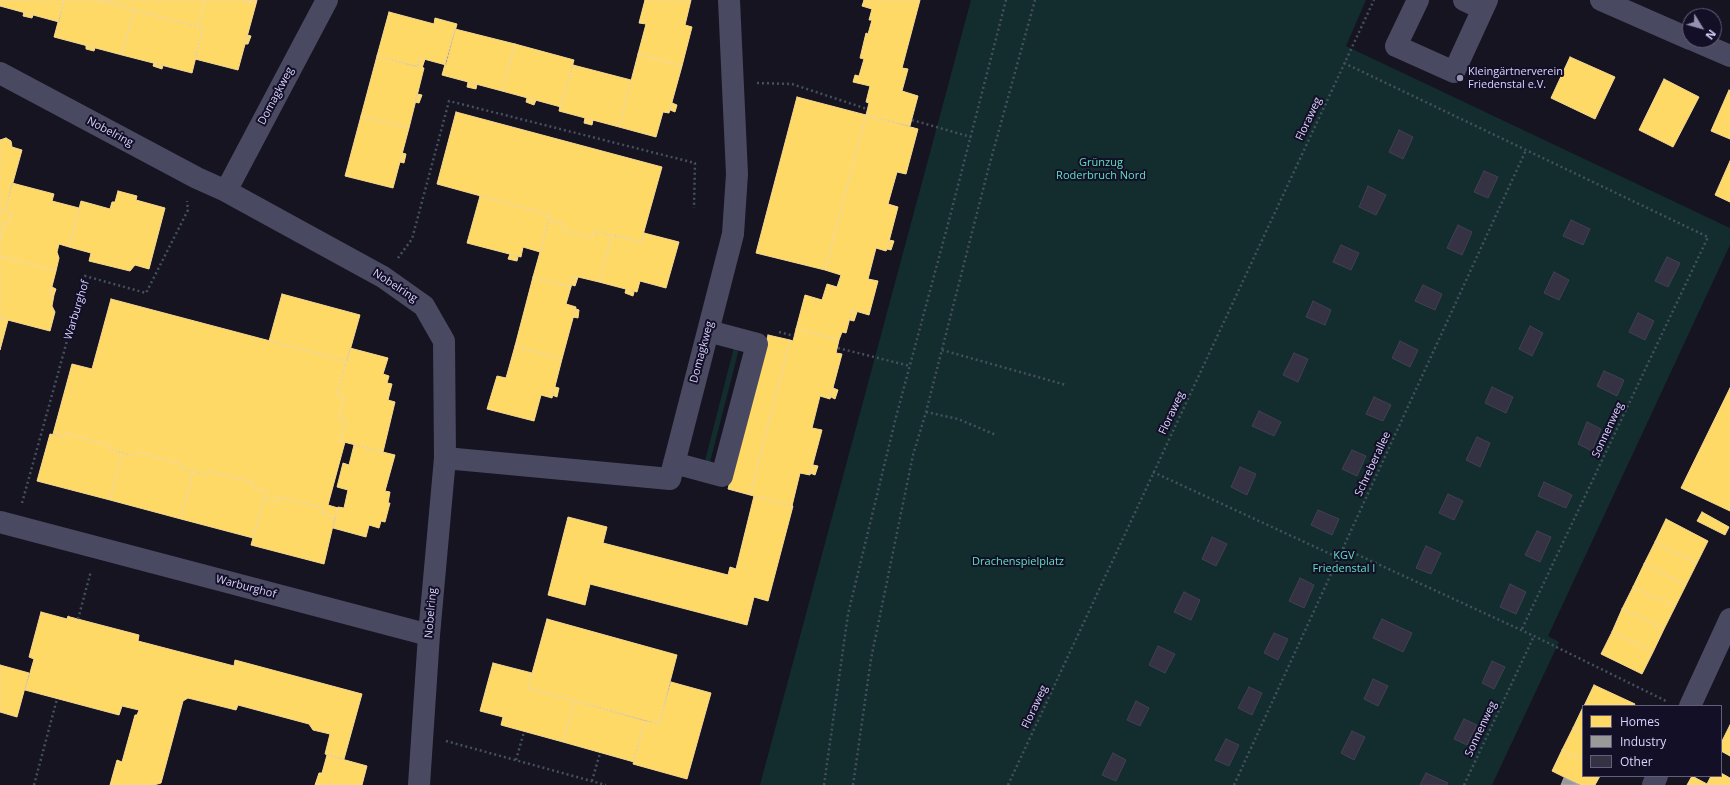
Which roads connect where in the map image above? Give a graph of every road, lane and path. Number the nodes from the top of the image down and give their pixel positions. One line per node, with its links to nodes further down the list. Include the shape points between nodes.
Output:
1 (327, 0): 21 (street, Domagkweg)
2 (729, 0): 15 (street, Domagkweg)
3 (1006, 0): 18 (path)
4 (1035, 0): 26 (path)
5 (1374, 0): 13 (path, Floraweg)
6 (1418, 0): 9 (street, via 1396,46 1454,72)
7 (1464, 0): 9 (street)
8 (1601, 0): 10 (street)
9 (1485, 4)
10 (1682, 35)
11 (1712, 48): 12 (street)
12 (1730, 56)
13 (1344, 63): 19 (path); 33 (path, Floraweg)
14 (0, 73): 20 (street, Nobelring)
15 (733, 82): 16 (path, via 792,84); 24 (street, Domagkweg, via 737,174 733,234)
16 (867, 109)
17 (912, 120): 18 (path)
18 (971, 137): 27 (path)
19 (1526, 150): 36 (path, Schreberallee); 40 (path, Sonnenweg, via 1708,237)
20 (197, 178): 21 (street, Nobelring); 34 (path, Warburghof, via 187,197 188,210 146,293 85,276)
21 (226, 191): 23 (street, Nobelring)
22 (694, 208): 23 (path, via 696,163 449,101 412,239)
23 (383, 277): 31 (street, Nobelring, via 424,306 444,341)
24 (708, 331): 32 (street, Domagkweg); 32 (street, via 757,344 722,476)
25 (838, 348): 27 (path)
26 (942, 350): 28 (path); 29 (path)
27 (910, 366): 53 (path, via 848,614)
28 (1066, 385)
29 (926, 412): 30 (path, via 958,419); 54 (path, via 913,455 871,659)
30 (996, 435)
31 (445, 458): 32 (street, Domagkweg, via 670,479); 41 (street, Nobelring)
32 (674, 463)
33 (1154, 472): 37 (path); 55 (path, Floraweg)
34 (8, 524): 35 (street, Warburghof)
35 (97, 548): 38 (path); 41 (street, Warburghof)
36 (1343, 548): 37 (path, Schreberallee); 40 (path)
37 (1339, 558): 56 (path, Schreberallee)
38 (78, 619)
39 (1730, 619): 44 (street)
40 (1521, 631): 42 (path)
41 (429, 635): 46 (street, Nobelring)
42 (1534, 636): 44 (path); 57 (path, Sonnenweg)
43 (57, 699): 50 (path)
44 (1679, 704)
45 (524, 732): 48 (path)
46 (422, 735): 48 (path); 51 (street, Nobelring)
47 (600, 753): 49 (path)
48 (516, 760): 49 (path)
49 (592, 781): 52 (path)
50 (34, 785)
51 (419, 785)
52 (606, 785)
53 (824, 785)
54 (853, 785)
55 (1008, 785)
56 (1234, 785)
57 (1464, 785)

